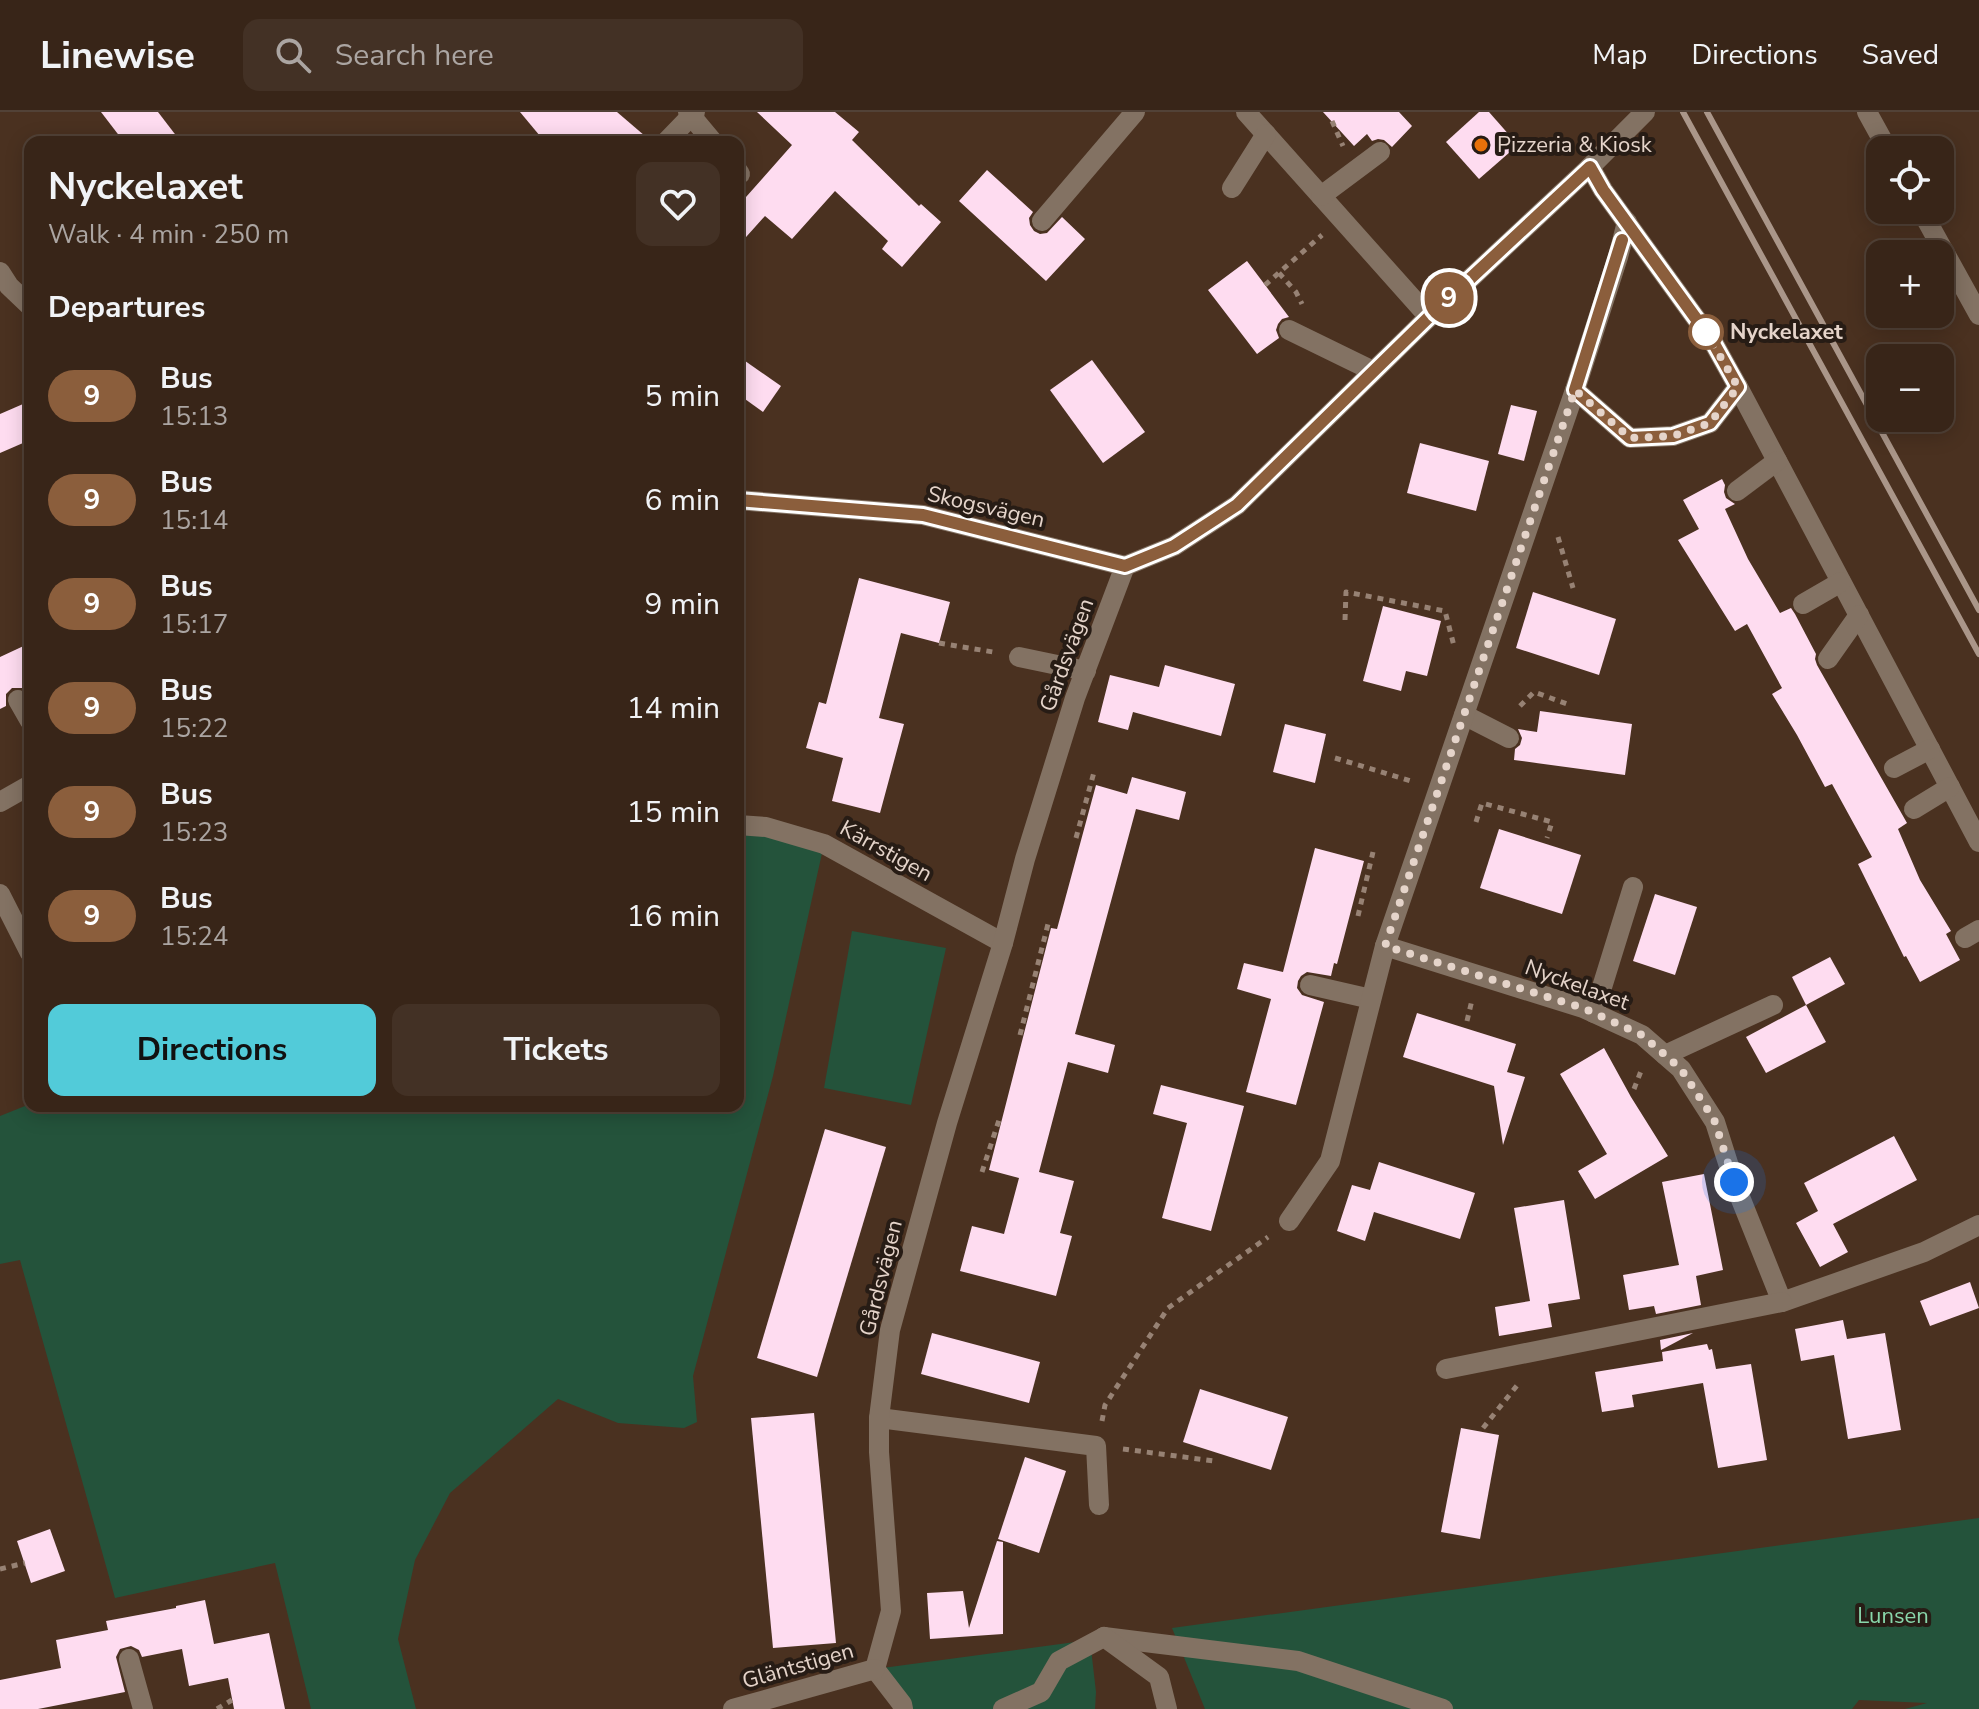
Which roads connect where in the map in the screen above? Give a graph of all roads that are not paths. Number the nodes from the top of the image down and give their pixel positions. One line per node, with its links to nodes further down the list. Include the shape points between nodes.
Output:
1 (1135, 112): 14 (street)
2 (1246, 112): 6 (street)
3 (1867, 112): 9 (street)
4 (691, 113): 7 (street); 8 (street)
5 (1637, 115): 11 (street)
6 (1266, 134): 12 (street); 13 (street)
7 (671, 136)
8 (708, 136)
9 (1880, 136)
10 (1380, 152): 13 (street)
11 (1590, 167): 15 (street); 20 (street)
12 (1232, 188)
13 (1321, 196): 20 (street)
14 (1042, 221)
15 (1627, 222): 23 (street, via 1713,342); 24 (street)
16 (1929, 224): 19 (street)
17 (3, 283): 18 (street)
18 (24, 301)
19 (1979, 315)
20 (1429, 317): 22 (street)
21 (1289, 330): 22 (street)
22 (1373, 371): 28 (street, via 1237,505 1174,546)
23 (1738, 387): 24 (street, via 1710,423 1673,436 1630,438); 25 (street)
24 (1575, 390): 37 (street)
25 (1777, 461): 26 (street); 29 (street)
26 (1737, 491)
27 (744, 500): 28 (street, Skogsvägen, via 923,515)
28 (1125, 566): 34 (street, Gårdsvägen)
29 (1841, 582): 30 (street); 31 (street)
30 (1803, 604)
31 (1859, 615): 33 (street); 39 (street)
32 (1019, 657): 34 (street)
33 (1828, 659)
34 (1086, 671): 50 (street, Gårdsvägen)
35 (18, 700): 36 (street)
36 (24, 710)
37 (1464, 715): 38 (street); 51 (street)
38 (1509, 738)
39 (1930, 749): 40 (street); 41 (street)
40 (1894, 768)
41 (1950, 787): 44 (street); 46 (street)
42 (24, 788): 43 (street)
43 (0, 802)
44 (1914, 809)
45 (744, 825): 50 (street, Kärrstigen, via 824,844)
46 (1979, 842)
47 (1633, 887): 55 (street)
48 (0, 894): 49 (street)
49 (24, 941)
50 (1003, 943): 61 (street, Gårdsvägen, via 890,1330)
51 (1385, 946): 53 (street); 55 (street, Nyckelaxet)
52 (1310, 985): 53 (street)
53 (1371, 999): 57 (street, via 1330,1161)
54 (1773, 1005): 56 (street)
55 (1594, 1013): 56 (street, Nyckelaxet, via 1642,1035)
56 (1665, 1055): 59 (street, Nyckelaxet, via 1681,1069 1715,1122)
57 (1289, 1221)
58 (1979, 1225): 59 (street, via 1924,1252)
59 (1782, 1302): 60 (street)
60 (1446, 1369)
61 (879, 1418): 62 (street, via 1096,1446); 65 (street, Gårdsvägen, via 891,1611)
62 (1099, 1505)
63 (1104, 1637): 69 (street, via 1059,1661 1041,1692); 70 (street, via 1159,1677); 71 (street, via 1298,1661)
64 (129, 1659): 66 (street)
65 (875, 1669): 67 (street, Gläntstigen); 68 (street)
66 (143, 1709)
67 (733, 1709)
68 (903, 1709)
69 (1003, 1709)
70 (1167, 1709)
71 (1443, 1709)

